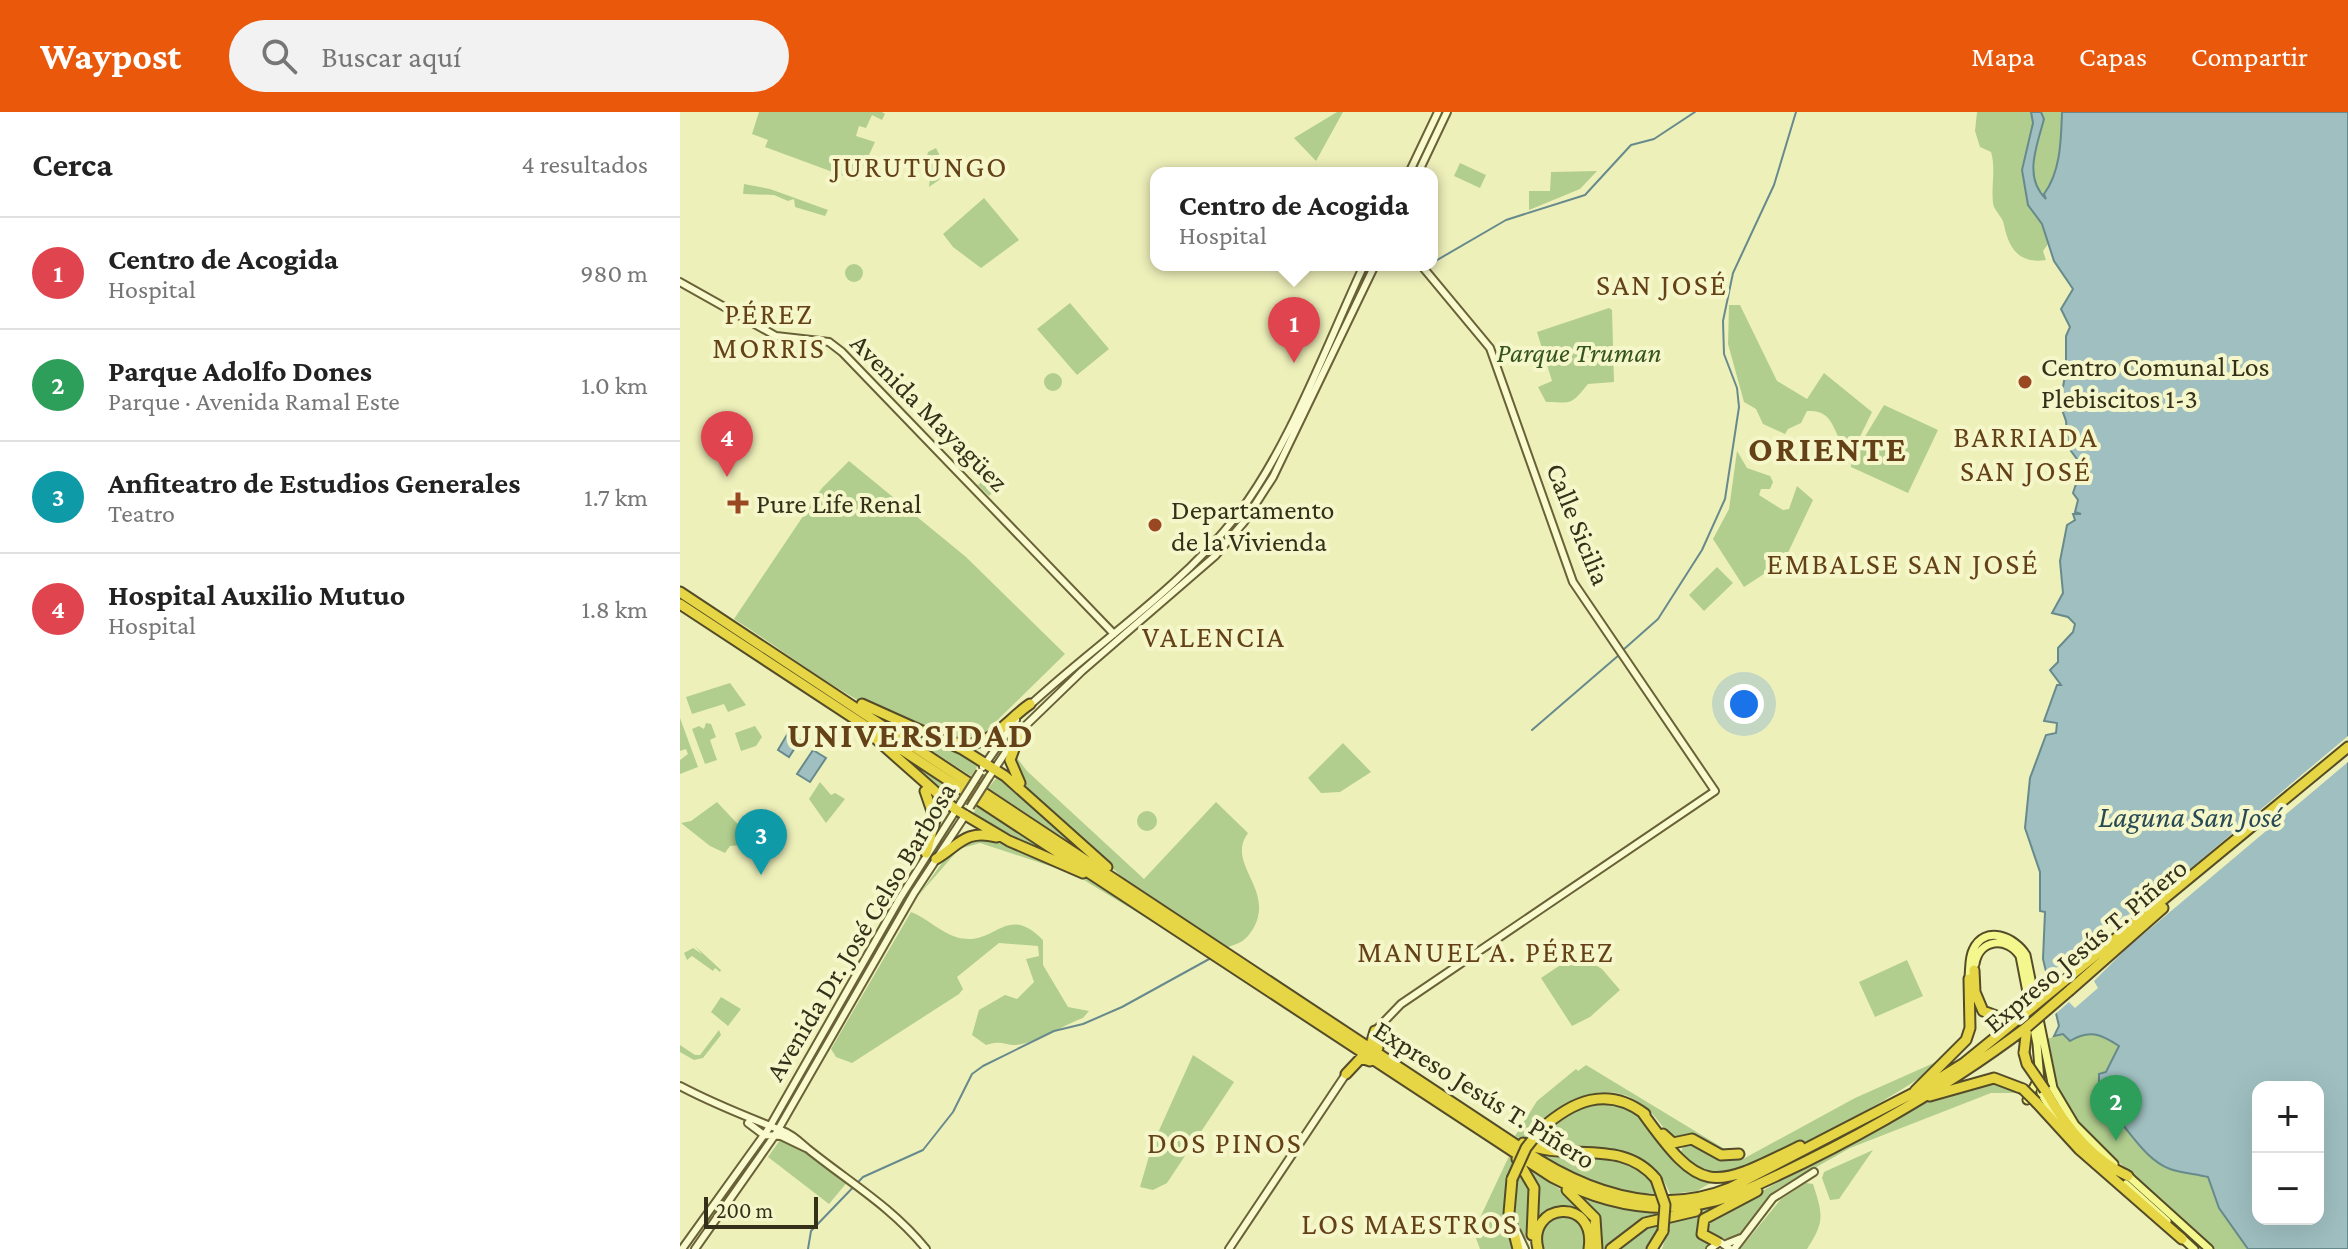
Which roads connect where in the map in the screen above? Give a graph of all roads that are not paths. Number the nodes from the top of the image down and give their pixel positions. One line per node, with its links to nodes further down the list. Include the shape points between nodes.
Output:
1 (1438, 112): 3 (main road)
2 (1447, 112): 4 (main road)
3 (1412, 167)
4 (1421, 167)
5 (1361, 271): 9 (main road, Avenida Dr. José Celso Barbosa)
6 (1372, 271): 10 (main road, Avenida Dr. José Celso Barbosa)
7 (1426, 271): 38 (main road, Calle Sicilia, via 1490,348 1573,582 1715,791 1401,1004)
8 (680, 282): 14 (main road, Avenida Mayagüez, via 776,336 829,342 842,352)
9 (1317, 365): 10 (main road); 14 (main road, Avenida Dr. José Celso Barbosa, via 1273,458 1237,516 1193,564)
10 (1314, 391): 15 (main road, Avenida Dr. José Celso Barbosa, via 1273,477 1244,522 1215,556)
11 (680, 590): 13 (highway)
12 (680, 605): 13 (highway)
13 (695, 608): 16 (highway, Expreso Jesús T. Piñero); 17 (highway, Expreso Jesús T. Piñero)
14 (1113, 632): 15 (main road, Avenida Mayagüez); 18 (main road, Avenida Dr. José Celso Barbosa)
15 (1119, 640): 19 (main road, Avenida Dr. José Celso Barbosa)
16 (823, 685): 20 (highway); 31 (highway, Expreso Jesús T. Piñero)
17 (830, 701): 24 (highway); 31 (highway, Expreso Jesús T. Piñero)
18 (1030, 704): 20 (highway, via 979,743); 23 (main road, Avenida Dr. José Celso Barbosa)
19 (1021, 730): 23 (main road, Avenida Dr. José Celso Barbosa); 26 (highway, via 1010,765)
20 (939, 739): 23 (highway)
21 (2348, 747): 35 (highway, Expreso Jesús T. Piñero, bridge)
22 (2348, 754): 36 (highway, Expreso Jesús T. Piñero, bridge)
23 (987, 770): 25 (main road, Avenida Dr. José Celso Barbosa, bridge); 26 (highway); 27 (main road, Avenida Dr. José Celso Barbosa, bridge)
24 (914, 776): 25 (highway); 29 (highway, via 934,808)
25 (958, 805): 27 (highway); 29 (main road, Avenida Dr. José Celso Barbosa)
26 (1041, 806): 31 (highway)
27 (967, 811): 28 (highway); 30 (main road, Avenida Dr. José Celso Barbosa)
28 (1009, 841): 30 (highway, via 972,835); 31 (highway)
29 (926, 853): 33 (main road, Avenida Dr. José Celso Barbosa)
30 (936, 859): 34 (main road, Avenida Dr. José Celso Barbosa)
31 (1126, 892): 37 (highway, Expreso Jesús T. Piñero)
32 (1972, 975): 35 (highway, via 1983,1011 1999,1017); 41 (main road, via 1976,957 1987,946 2001,942 2017,950); 43 (highway, via 1966,1040); 56 (main road, via 1972,951 1981,941 2001,935 2020,945 2046,1065 2062,1107 2087,1139)
33 (854, 978): 34 (main road); 49 (main road, Avenida Dr. José Celso Barbosa)
34 (863, 983): 50 (main road, Avenida Dr. José Celso Barbosa)
35 (2023, 1015): 43 (highway, Expreso Jesús T. Piñero)
36 (2027, 1027): 43 (highway, Expreso Jesús T. Piñero, via 1962,1073); 56 (highway, bridge, via 2027,1064 2079,1138)
37 (1335, 1029): 38 (highway, via 1363,1038); 39 (highway, Expreso Jesús T. Piñero); 40 (highway, via 1351,1052)
38 (1375, 1031): 39 (highway, via 1372,1043)
39 (1394, 1067): 40 (highway, via 1363,1057); 47 (highway, Expreso Jesús T. Piñero); 52 (highway, Expreso Jesús T. Piñero)
40 (1346, 1074): 67 (main road)
41 (2040, 1075): 44 (main road); 62 (main road, via 2041,1093 2057,1120)
42 (680, 1086): 46 (main road)
43 (1914, 1097): 44 (highway, bridge, via 1988,1079 2008,1081); 48 (highway, Expreso Jesús T. Piñero); 53 (highway, Expreso Jesús T. Piñero)
44 (2031, 1101): 62 (highway)
45 (1642, 1112): 54 (highway, via 1693,1173 1720,1180); 54 (highway, via 1673,1143 1692,1139 1721,1155 1740,1156 1721,1157 1692,1143 1682,1145 1679,1152 1689,1168 1710,1177); 58 (highway, bridge, via 1613,1098 1587,1099 1562,1112 1526,1148)
46 (738, 1116): 49 (main road); 51 (main road)
47 (1481, 1122): 48 (highway, Expreso Jesús T. Piñero, via 1576,1181 1619,1196 1658,1201 1721,1192); 61 (highway, bridge, via 1532,1147 1626,1157 1647,1169 1665,1205)
48 (1848, 1127): 54 (highway)
49 (769, 1128): 50 (main road); 51 (main road, Avenida Dr. José Celso Barbosa)
50 (777, 1132): 51 (main road); 65 (main road, Avenida Dr. José Celso Barbosa); 66 (main road, via 861,1187 908,1226)
51 (764, 1135): 64 (main road, Avenida Dr. José Celso Barbosa)
52 (1510, 1150): 57 (highway, Expreso Jesús T. Piñero); 70 (highway, via 1534,1188)
53 (1791, 1168): 60 (highway, Expreso Jesús T. Piñero); 63 (highway, via 1704,1219 1702,1234)
54 (1749, 1170)
55 (1814, 1172): 63 (main road, via 1784,1189 1749,1230)
56 (2128, 1176): 59 (main road)
57 (1552, 1177): 60 (highway, Expreso Jesús T. Piñero, via 1595,1197 1655,1209 1705,1205); 72 (highway, via 1592,1214)
58 (1509, 1189): 68 (highway); 69 (main road)
59 (2151, 1195): 62 (main road); 77 (main road)
60 (1732, 1196): 73 (highway, via 1645,1223)
61 (1663, 1231): 74 (highway); 75 (highway)
62 (2189, 1244): 76 (main road)
63 (1723, 1247)
64 (682, 1249)
65 (695, 1249)
66 (926, 1249)
67 (1229, 1249)
68 (1518, 1249)
69 (1525, 1249)
70 (1536, 1249): 71 (highway, via 1539,1227 1560,1211 1584,1220)
71 (1589, 1249)
72 (1597, 1249)
73 (1611, 1249)
74 (1652, 1249)
75 (1658, 1249)
76 (2201, 1249)
77 (2209, 1249)

